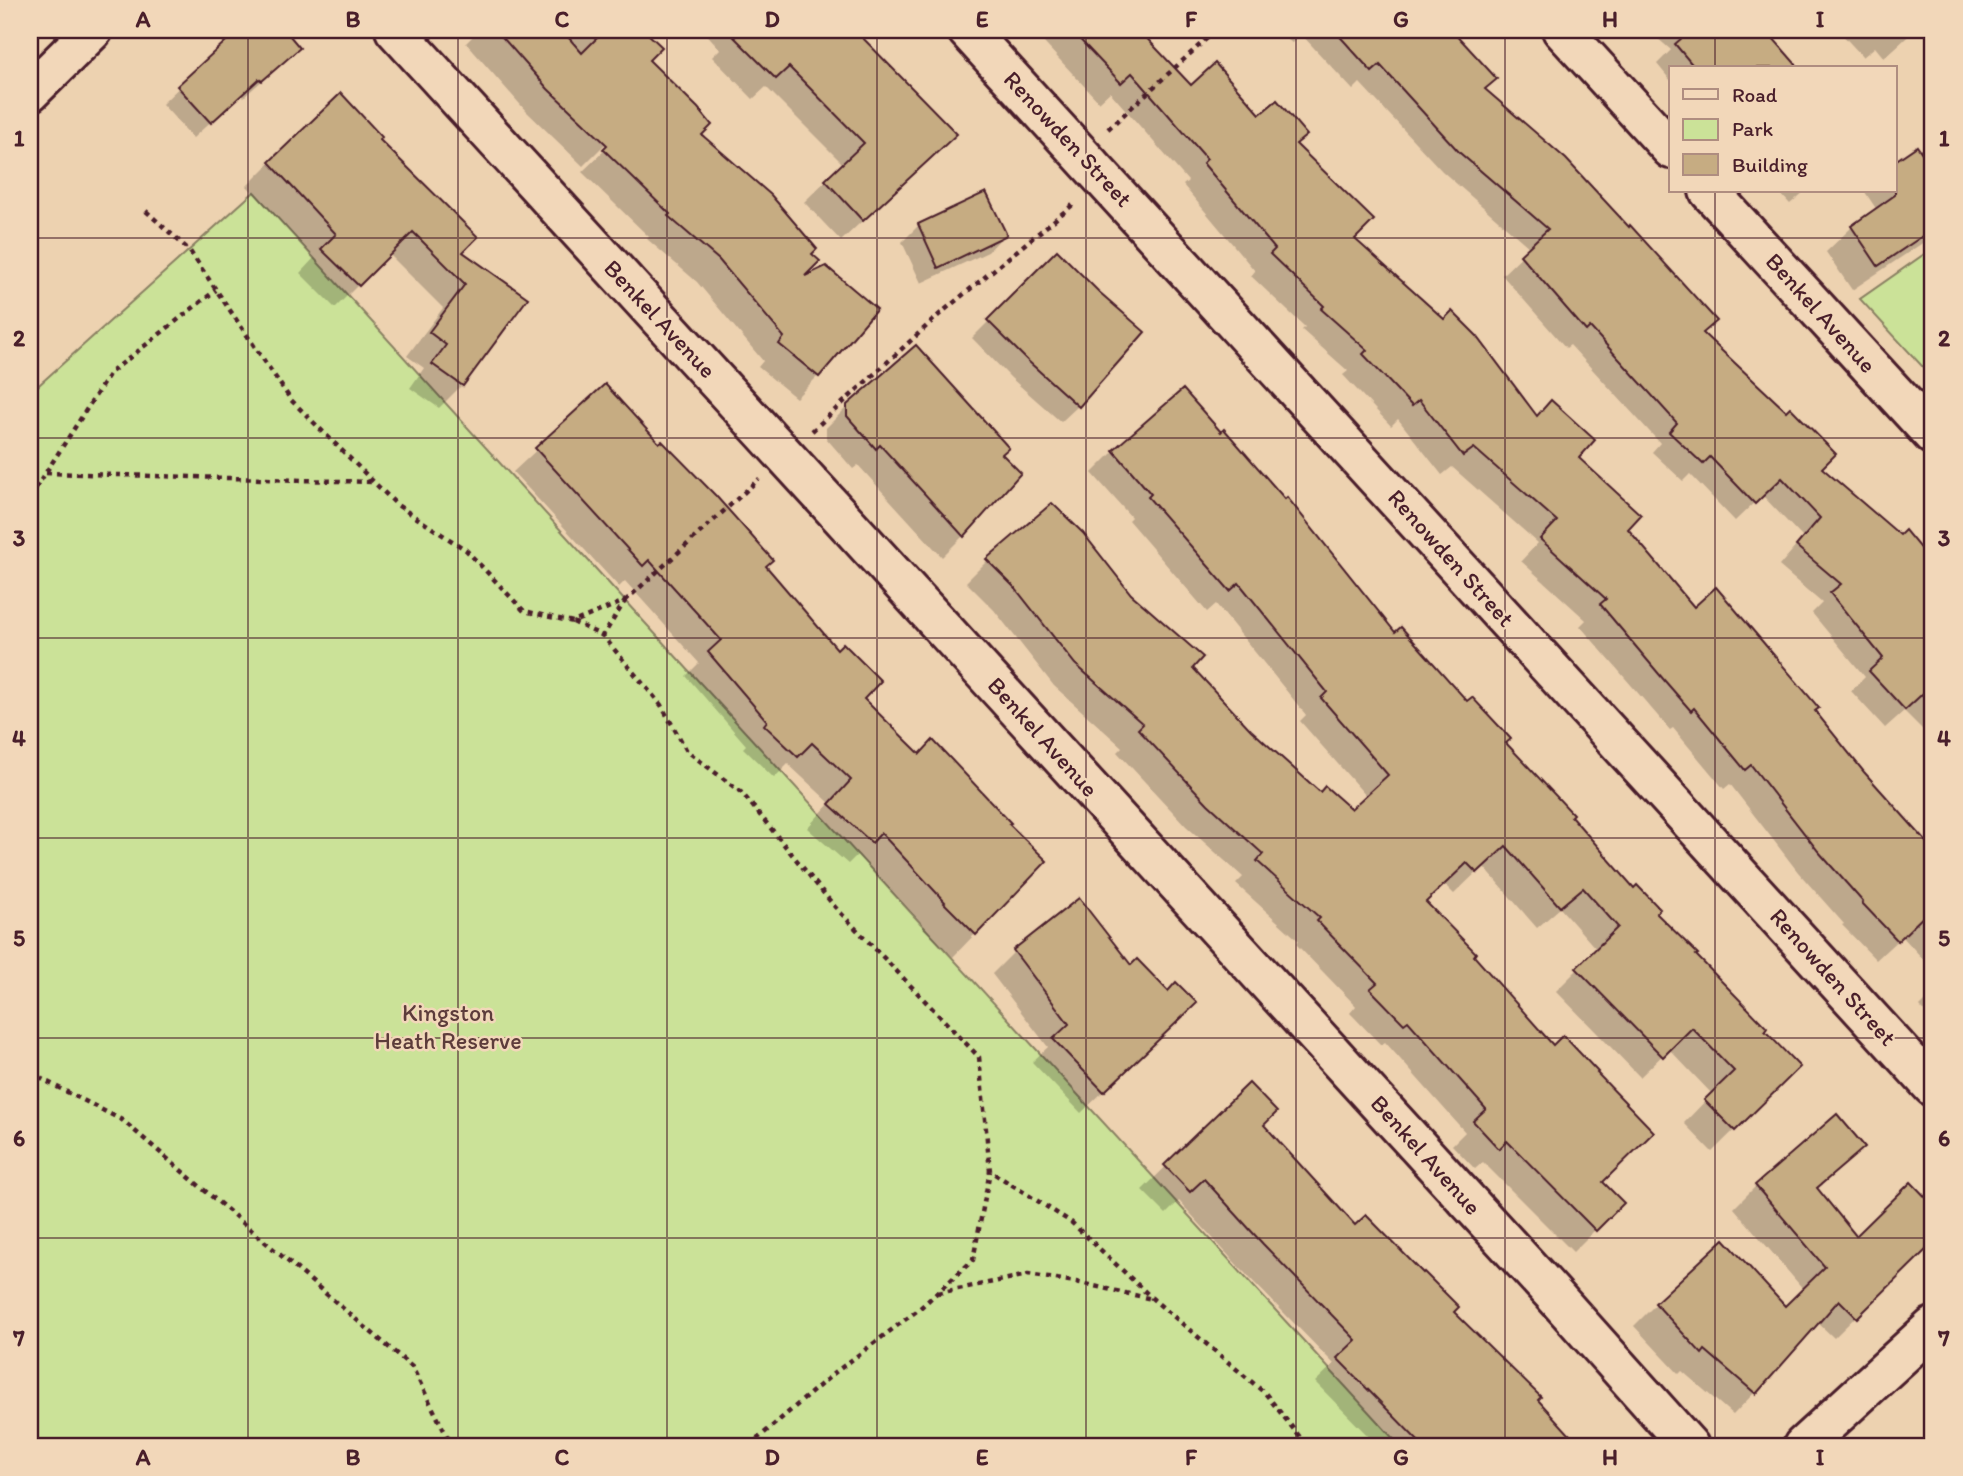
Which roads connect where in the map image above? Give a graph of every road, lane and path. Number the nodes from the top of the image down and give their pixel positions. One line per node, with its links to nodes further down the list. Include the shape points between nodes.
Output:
1 (93, 30): 6 (street)
2 (396, 30): 13 (street, Benkel Avenue)
3 (967, 30): 8 (street, Renowden Street)
4 (1216, 30): 8 (path)
5 (1562, 30): 7 (street)
6 (30, 92)
7 (1669, 147)
8 (1093, 166): 13 (path, via 942,313); 21 (street, Renowden Street)
9 (1710, 192): 12 (street, Benkel Avenue)
10 (146, 211): 11 (path, via 189,250)
11 (216, 290): 14 (path, via 110,373); 15 (path, via 291,400)
12 (1933, 435)
13 (785, 455): 17 (path); 29 (street, Benkel Avenue)
14 (46, 473): 15 (path); 16 (path)
15 (374, 482): 18 (path, via 397,505 466,550 524,611)
16 (30, 497)
17 (625, 601): 18 (path); 19 (path)
18 (573, 622): 19 (path)
19 (603, 636): 22 (path, via 661,705 687,751 742,793 835,907 979,1057)
20 (30, 1073): 26 (path, via 122,1120 412,1367)
21 (1933, 1087)
22 (990, 1171): 23 (path, via 973,1260); 24 (path, via 1071,1222)
23 (937, 1294): 24 (path, via 1028,1275); 27 (path)
24 (1154, 1300): 28 (path, via 1265,1393)
25 (1933, 1327): 30 (street)
26 (452, 1446)
27 (749, 1446)
28 (1307, 1446)
29 (1689, 1446)
30 (1803, 1446)

